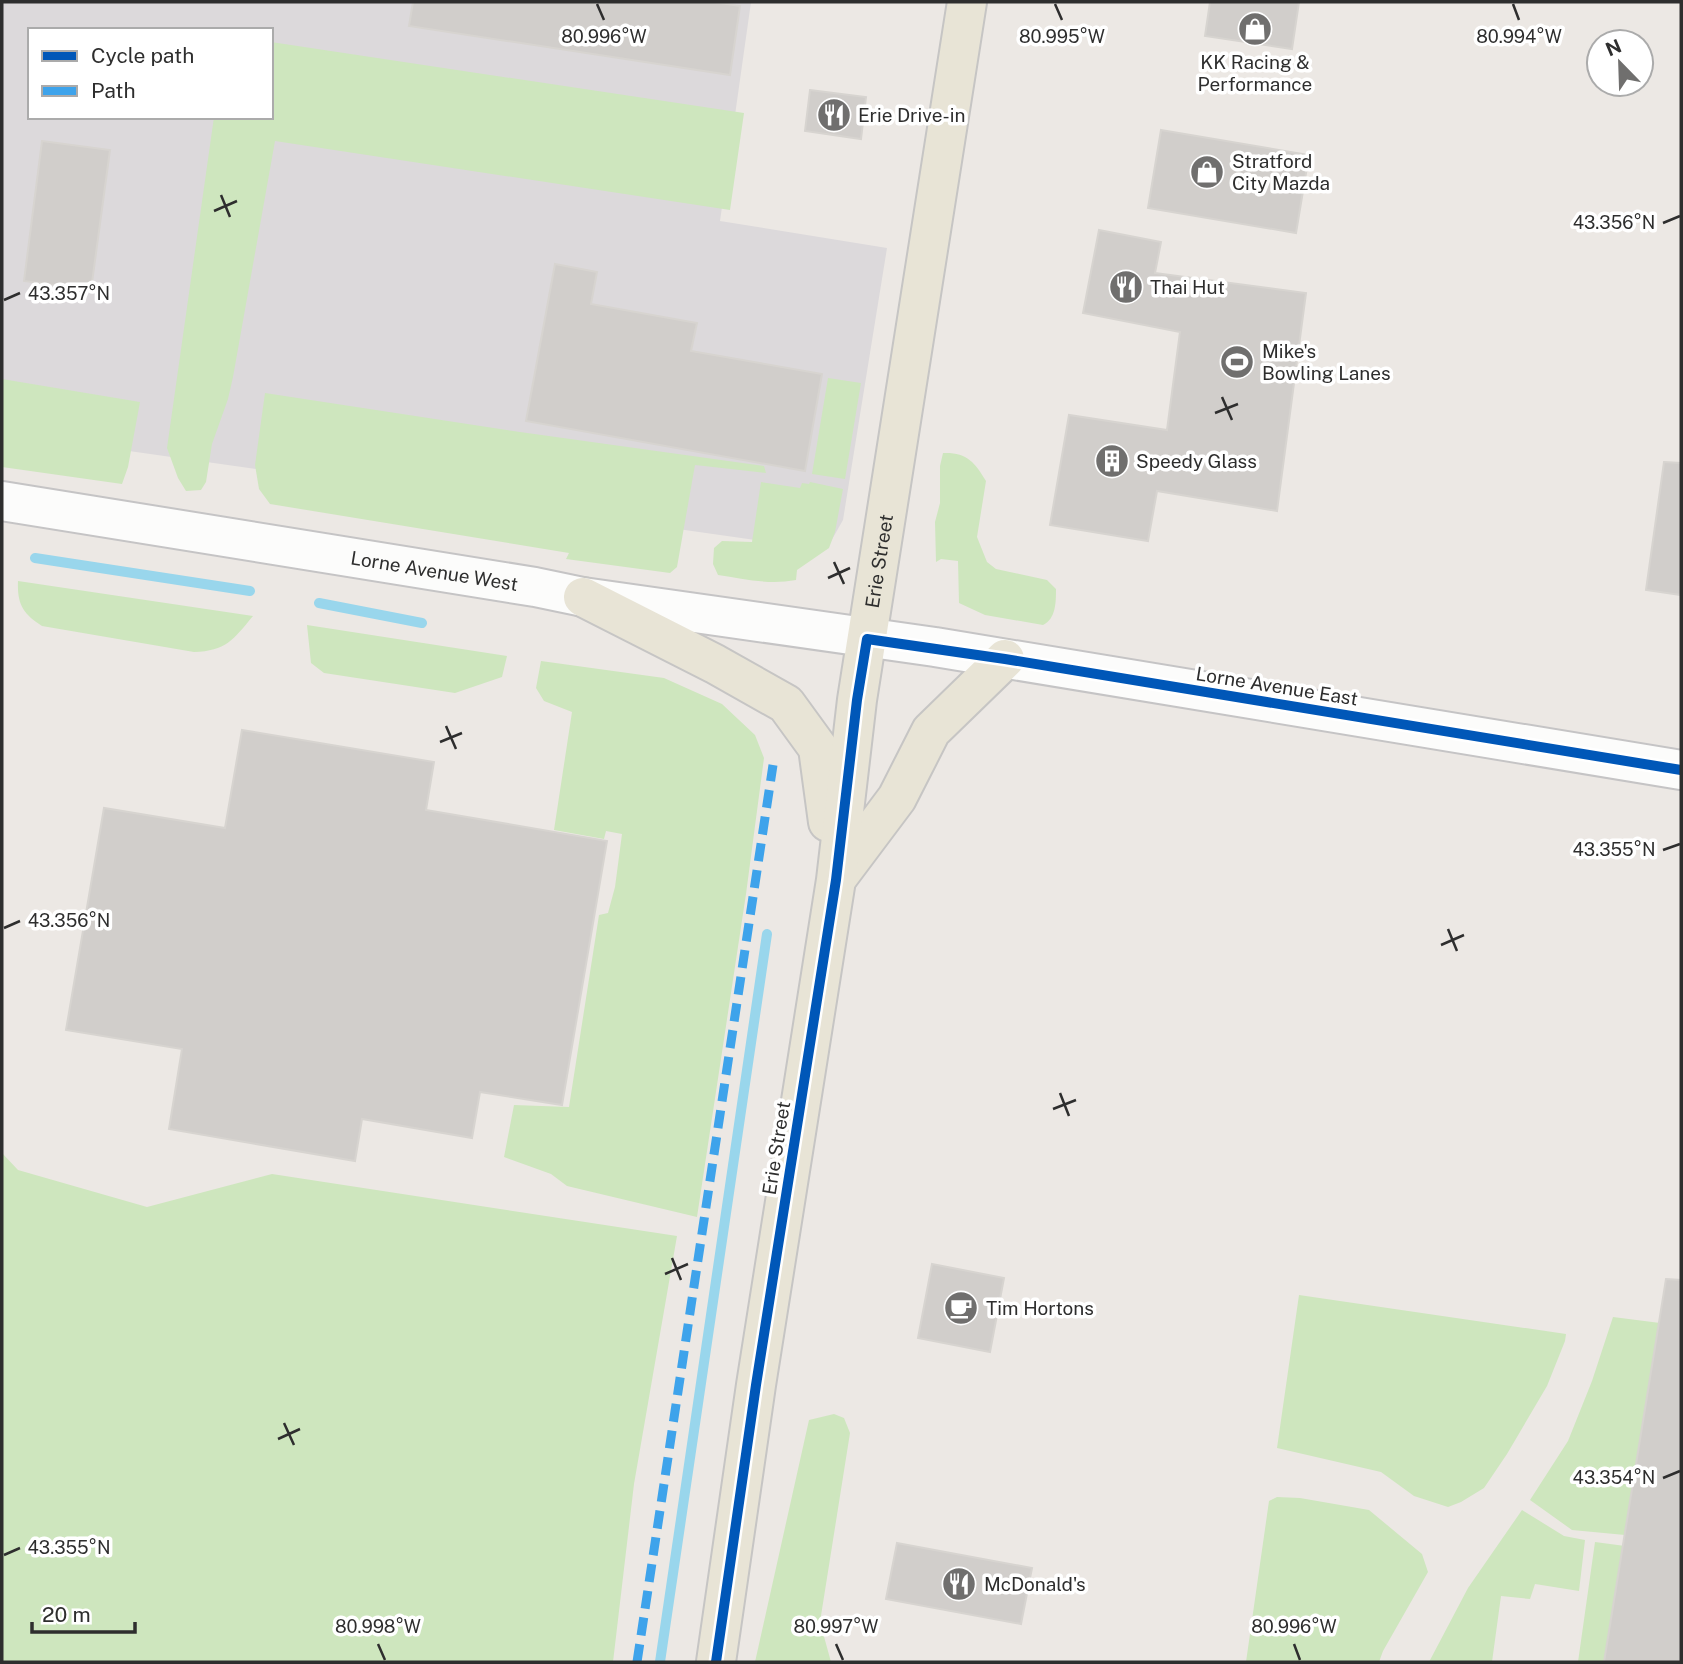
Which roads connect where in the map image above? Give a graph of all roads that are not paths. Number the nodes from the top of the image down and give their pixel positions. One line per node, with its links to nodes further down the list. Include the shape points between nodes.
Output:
1 (968, 2): 4 (main road, Erie Street)
2 (2, 501): 3 (main road, Lorne Avenue West)
3 (583, 597): 4 (main road, Lorne Avenue West); 7 (main road, via 786,704 818,748)
4 (867, 639): 5 (main road, Lorne Avenue East); 7 (main road, Erie Street)
5 (1005, 659): 6 (main road, Lorne Avenue East); 7 (main road, via 931,731 897,798)
6 (1681, 770)
7 (835, 880): 8 (main road, Erie Street)
8 (716, 1662)

